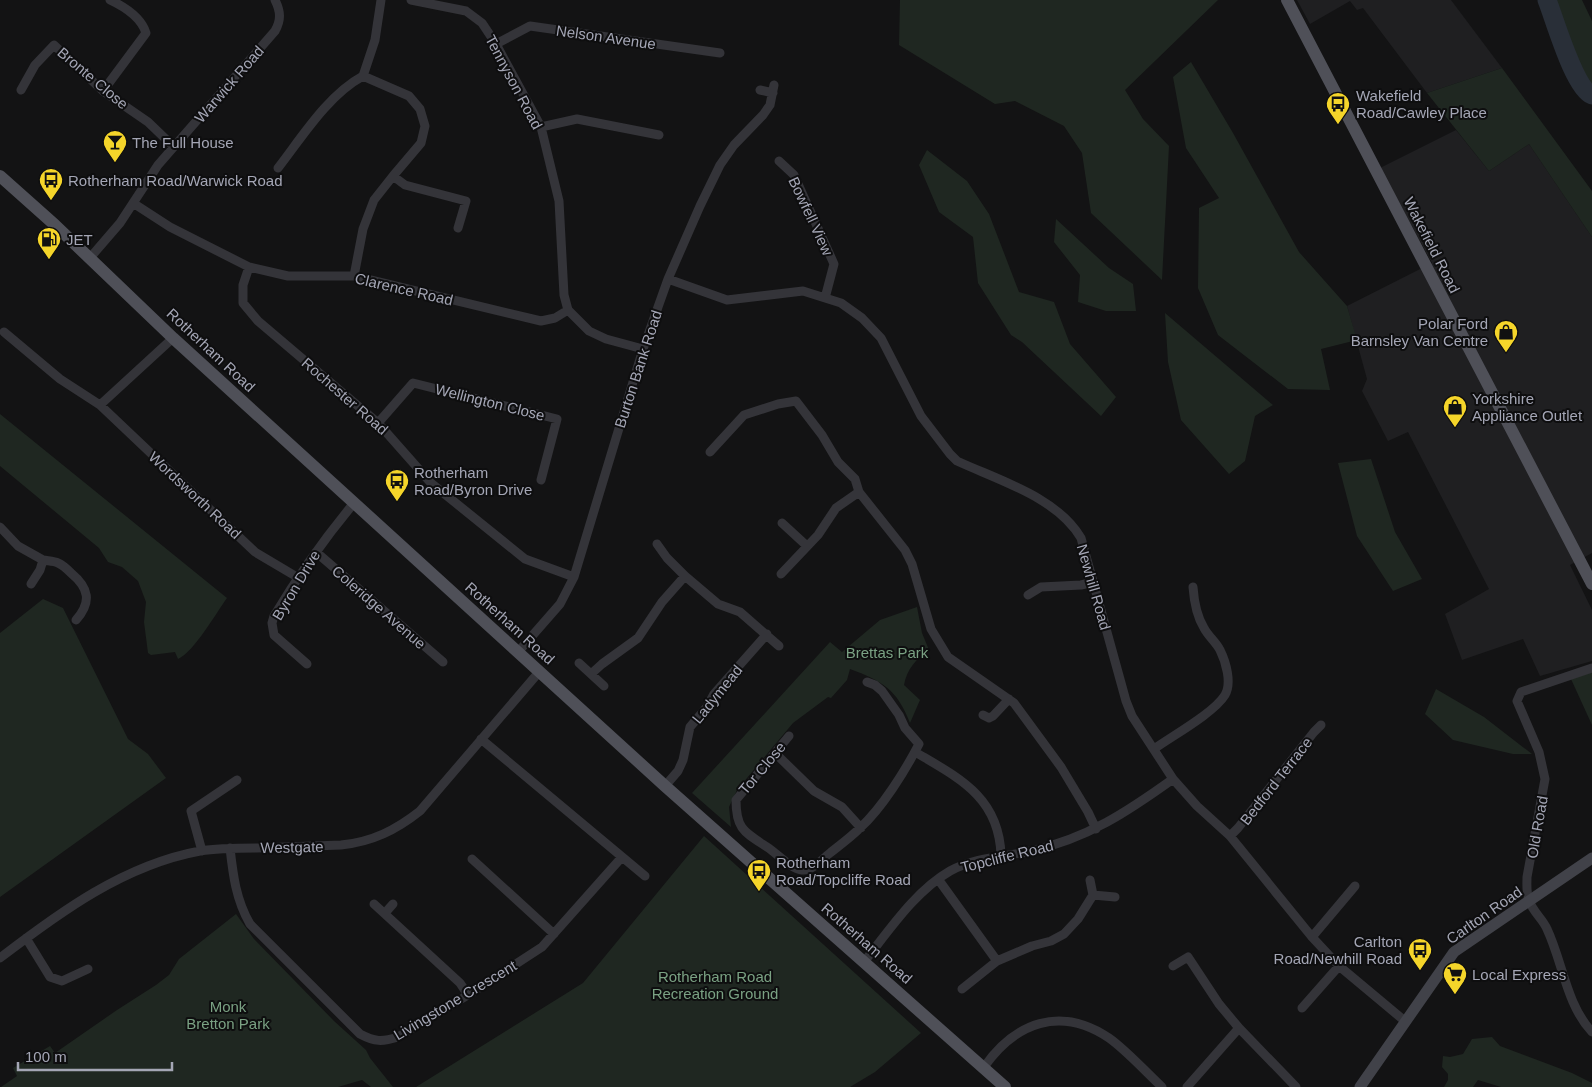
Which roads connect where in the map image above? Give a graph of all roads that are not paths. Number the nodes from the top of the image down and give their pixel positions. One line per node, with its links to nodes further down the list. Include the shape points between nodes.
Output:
1 (110, 0): 11 (street, via 139,20 146,34)
2 (275, 0): 14 (street, Warwick Road, via 280,21 275,31)
3 (381, 0): 8 (street, via 375,40)
4 (411, 0): 6 (street, Tennyson Road, via 466,11 482,23)
5 (1287, 0): 48 (main road, Wakefield Road)
6 (496, 44): 7 (street, Nelson Avenue, via 530,26); 12 (street, Tennyson Road)
7 (720, 54)
8 (362, 76): 16 (street, via 330,102); 18 (street, via 409,96 420,109 425,126 421,143)
9 (21, 90): 11 (street, Bronte Close, via 35,65 54,45)
10 (760, 90): 24 (street, Burton Bank Road, via 773,89 770,105 720,165)
11 (103, 91): 14 (street, Bronte Close, via 148,122)
12 (540, 127): 13 (street, via 577,119); 26 (street, Tennyson Road, via 559,202 564,295)
13 (659, 135)
14 (174, 147): 19 (street, Warwick Road)
15 (781, 167): 25 (street, Bowfell View, via 794,175 834,264)
16 (278, 168)
17 (0, 176): 21 (main road, Rotherham Road)
18 (393, 176): 20 (street, via 405,185 466,201); 23 (street, via 374,200 363,229)
19 (133, 202): 21 (street, Warwick Road, via 120,223); 22 (street, Clarence Road, via 170,227)
20 (458, 228)
21 (89, 259): 28 (main road, Rotherham Road)
22 (249, 267): 23 (street, Clarence Road, via 288,276); 31 (street, Rochester Road, via 243,286 243,302 258,321)
23 (354, 276): 26 (street, Clarence Road, via 541,322)
24 (668, 279): 25 (street, Newhill Road, via 727,300 803,291); 29 (street, Burton Bank Road)
25 (825, 298): 46 (street, Newhill Road, via 841,303 861,317 880,338 921,416 957,461 1040,499 1071,524 1081,538)
26 (568, 310): 29 (street, via 589,331)
27 (4, 332): 30 (street, Wordsworth Road, via 60,379)
28 (173, 338): 30 (street); 35 (main road, Rotherham Road)
29 (642, 349): 45 (street, Burton Bank Road)
30 (100, 405): 44 (street, Wordsworth Road, via 256,552)
31 (378, 422): 33 (street, Wellington Close, via 413,383 557,419); 45 (street, Rochester Road, via 431,483 525,559)
32 (710, 452): 34 (street, via 744,415 796,401 838,462 855,479)
33 (541, 480)
34 (859, 492): 39 (street, via 836,508); 65 (street, via 905,550 931,629 948,657)
35 (354, 503): 40 (street, Byron Drive); 56 (main road, Rotherham Road)
36 (782, 523): 39 (street)
37 (0, 527): 41 (street, via 18,546)
38 (656, 544): 43 (street)
39 (807, 546): 42 (street)
40 (316, 552): 44 (street, Byron Drive); 57 (street, Coleridge Avenue)
41 (43, 560): 47 (street); 51 (street, via 59,563 77,578)
42 (781, 574)
43 (685, 576): 54 (street, via 718,604 740,612); 62 (street, via 662,602 638,638)
44 (297, 577): 59 (street, Byron Drive, via 274,616 272,628 274,635)
45 (574, 577): 56 (street, Burton Bank Road, via 560,604)
46 (1094, 582): 50 (street, via 1040,587); 70 (street, Newhill Road, via 1126,701)
47 (31, 584)
48 (1592, 584)
49 (1193, 587): 70 (street, via 1194,605 1203,627 1220,650 1228,684 1225,695 1212,709)
50 (1028, 595)
51 (87, 600): 52 (street); 53 (street)
52 (98, 601)
53 (76, 620)
54 (767, 634): 55 (street); 75 (street, Ladymead, via 714,694 690,727 683,760)
55 (779, 646)
56 (518, 652): 61 (main road, Rotherham Road)
57 (443, 662)
58 (579, 663): 62 (street)
59 (307, 664)
60 (1592, 668): 91 (street, Old Road, via 1521,692 1517,701 1539,752 1545,779 1528,877)
61 (540, 672): 69 (street, Westgate); 75 (main road, Rotherham Road)
62 (591, 674): 64 (street)
63 (867, 682): 71 (street, via 882,691 892,704 905,728 919,744)
64 (604, 686)
65 (1009, 699): 66 (street, via 993,716); 77 (street, via 1061,767)
66 (983, 715)
67 (1321, 725): 78 (street, Bedford Terrace)
68 (789, 736): 72 (street, Tor Close)
69 (481, 739): 79 (street, Westgate, via 420,811 386,834 341,845); 82 (street)
70 (1154, 749): 73 (street, Newhill Road)
71 (915, 752): 76 (street, Tor Close, via 879,808); 81 (street, via 955,776 985,804 996,824)
72 (775, 753): 76 (street, via 814,791 842,807); 76 (street, Tor Close, via 736,800 736,816 743,830 795,868 804,870 814,867)
73 (1173, 779): 77 (street, Topcliffe Road); 78 (street, Newhill Road)
74 (238, 780): 80 (street, via 191,811)
75 (665, 786): 99 (main road, Rotherham Road)
76 (861, 828)
77 (1096, 829): 81 (street, Topcliffe Road, via 1030,851)
78 (1230, 836): 96 (street, Newhill Road)
79 (230, 848): 80 (street, Westgate); 105 (street, Livingstone Crescent, via 234,886 250,924 360,1034 371,1040 385,1041 398,1037)
80 (202, 851): 97 (street, Westgate, via 130,873 87,895)
81 (1000, 855): 86 (street, Topcliffe Road, via 951,870)
82 (622, 857): 85 (street); 95 (street, Livingstone Crescent)
83 (1592, 858): 91 (main road, Carlton Road)
84 (472, 859): 95 (street)
85 (645, 876)
86 (938, 879): 99 (street, Topcliffe Road, via 907,908); 100 (street)
87 (1090, 880): 89 (street)
88 (1355, 886): 96 (street)
89 (1093, 895): 90 (street); 100 (street, via 1064,934)
90 (1115, 897)
91 (1529, 902): 107 (main road, Carlton Road, via 1454,952); 109 (street, via 1549,932 1569,993)
92 (374, 904): 94 (street)
93 (393, 904): 94 (street)
94 (384, 914): 105 (street, via 460,983)
95 (554, 934): 105 (street, Livingstone Crescent, via 542,947)
96 (1312, 937): 102 (street, Newhill Road)
97 (26, 938): 98 (street, Westgate); 103 (street, via 50,978 62,981)
98 (0, 958)
99 (864, 962): 110 (main road, Rotherham Road)
100 (996, 962): 104 (street)
101 (1173, 966): 108 (street, via 1188,957 1218,1004)
102 (1339, 966): 106 (street); 107 (street, Newhill Road)
103 (88, 968)
104 (962, 989)
105 (468, 995)
106 (1302, 1008)
107 (1406, 1022): 115 (main road, Carlton Road)
108 (1239, 1028): 113 (street); 114 (street)
109 (1592, 1032)
110 (984, 1067): 111 (street, via 1009,1038 1022,1030 1037,1024 1068,1021 1080,1023 1109,1038); 112 (main road, Rotherham Road)
111 (1160, 1086)
112 (1005, 1087)
113 (1186, 1087)
114 (1296, 1087)
115 (1360, 1087)

